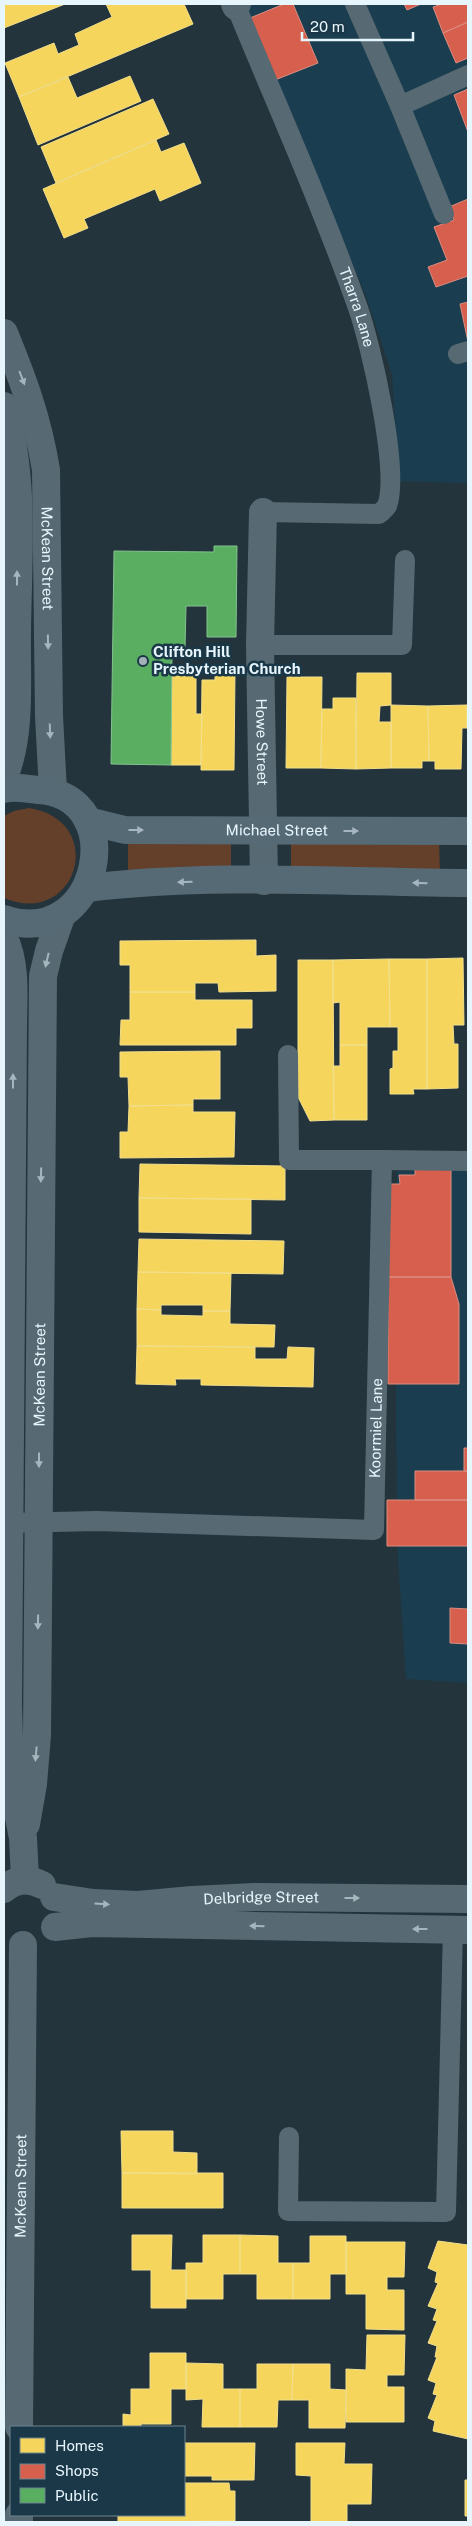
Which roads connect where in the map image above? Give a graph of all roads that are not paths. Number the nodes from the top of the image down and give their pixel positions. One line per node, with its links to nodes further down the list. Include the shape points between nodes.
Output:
1 (237, 4): 10 (lane, Tharra Lane, via 359,310 384,412 388,448 389,495 386,508 379,514)
2 (355, 4): 4 (lane)
3 (468, 75): 4 (lane)
4 (400, 106): 5 (lane)
5 (444, 214)
6 (6, 344): 8 (street, McKean Street, one-way to 8, via 24,381)
7 (4, 406): 9 (street, McKean Street)
8 (39, 430): 9 (lane); 12 (street, McKean Street, via 46,470)
9 (12, 438): 11 (street, McKean Street, via 18,481)
10 (263, 512): 16 (street, Howe Street)
11 (11, 547): 12 (lane); 14 (street, McKean Street, one-way to 11)
12 (46, 547): 15 (street, McKean Street)
13 (405, 560): 16 (lane, via 402,645)
14 (17, 609): 15 (lane); 17 (street, McKean Street)
15 (47, 610): 18 (street, McKean Street, one-way to 18)
16 (260, 645): 23 (street, Howe Street, via 261,780)
17 (16, 682): 18 (lane); 19 (street, McKean Street, via 11,759)
18 (49, 682): 21 (street, McKean Street, one-way to 21)
19 (4, 777)
20 (4, 789): 21 (street)
21 (54, 790): 22 (street, via 76,806)
22 (88, 822): 23 (street, Michael Street, one-way to 23, via 125,830); 27 (street, via 95,843 95,866)
23 (265, 830): 24 (street, Michael Street, one-way to 24); 25 (street, Howe Street)
24 (468, 831)
25 (264, 881): 26 (street, one-way to 25); 27 (street, one-way to 27, via 126,883)
26 (468, 883)
27 (88, 888): 28 (street, via 77,903)
28 (62, 914): 29 (street, via 40,923 16,924); 33 (street, McKean Street, one-way to 33, via 43,976)
29 (4, 920)
30 (4, 938): 32 (street, McKean Street, one-way to 30, via 12,974 10,950)
31 (288, 1055): 34 (lane, via 289,1160)
32 (12, 1140): 33 (lane); 36 (street, McKean Street)
33 (42, 1140): 37 (street, McKean Street, one-way to 37)
34 (382, 1160): 35 (lane); 40 (lane, Koormiel Lane, via 374,1530)
35 (468, 1161)
36 (11, 1305): 37 (lane); 38 (street, McKean Street)
37 (40, 1306): 39 (street, McKean Street)
38 (10, 1422): 39 (lane); 41 (street, McKean Street)
39 (39, 1422): 40 (street, McKean Street, one-way to 40)
40 (39, 1522): 41 (lane, Koormiel Lane); 43 (street, McKean Street, one-way to 43)
41 (8, 1523): 42 (street, McKean Street)
42 (8, 1705): 43 (lane); 44 (street, McKean Street, via 10,1771)
43 (37, 1705): 44 (street, McKean Street, one-way to 44, via 33,1784)
44 (23, 1838): 45 (street, McKean Street)
45 (14, 1885): 46 (street, via 44,1886)
46 (54, 1897): 47 (street, Delbridge Street, one-way to 47, via 86,1903 138,1905 255,1897); 48 (street, via 58,1913)
47 (468, 1899)
48 (54, 1927): 49 (street, Delbridge Street, one-way to 48, via 92,1923); 50 (street, via 43,1940 33,1944)
49 (461, 1929): 51 (lane, via 446,2212 288,2211)
50 (13, 1940): 52 (street, McKean Street)
51 (289, 2137)
52 (12, 2208): 53 (street, McKean Street)
53 (19, 2426)

